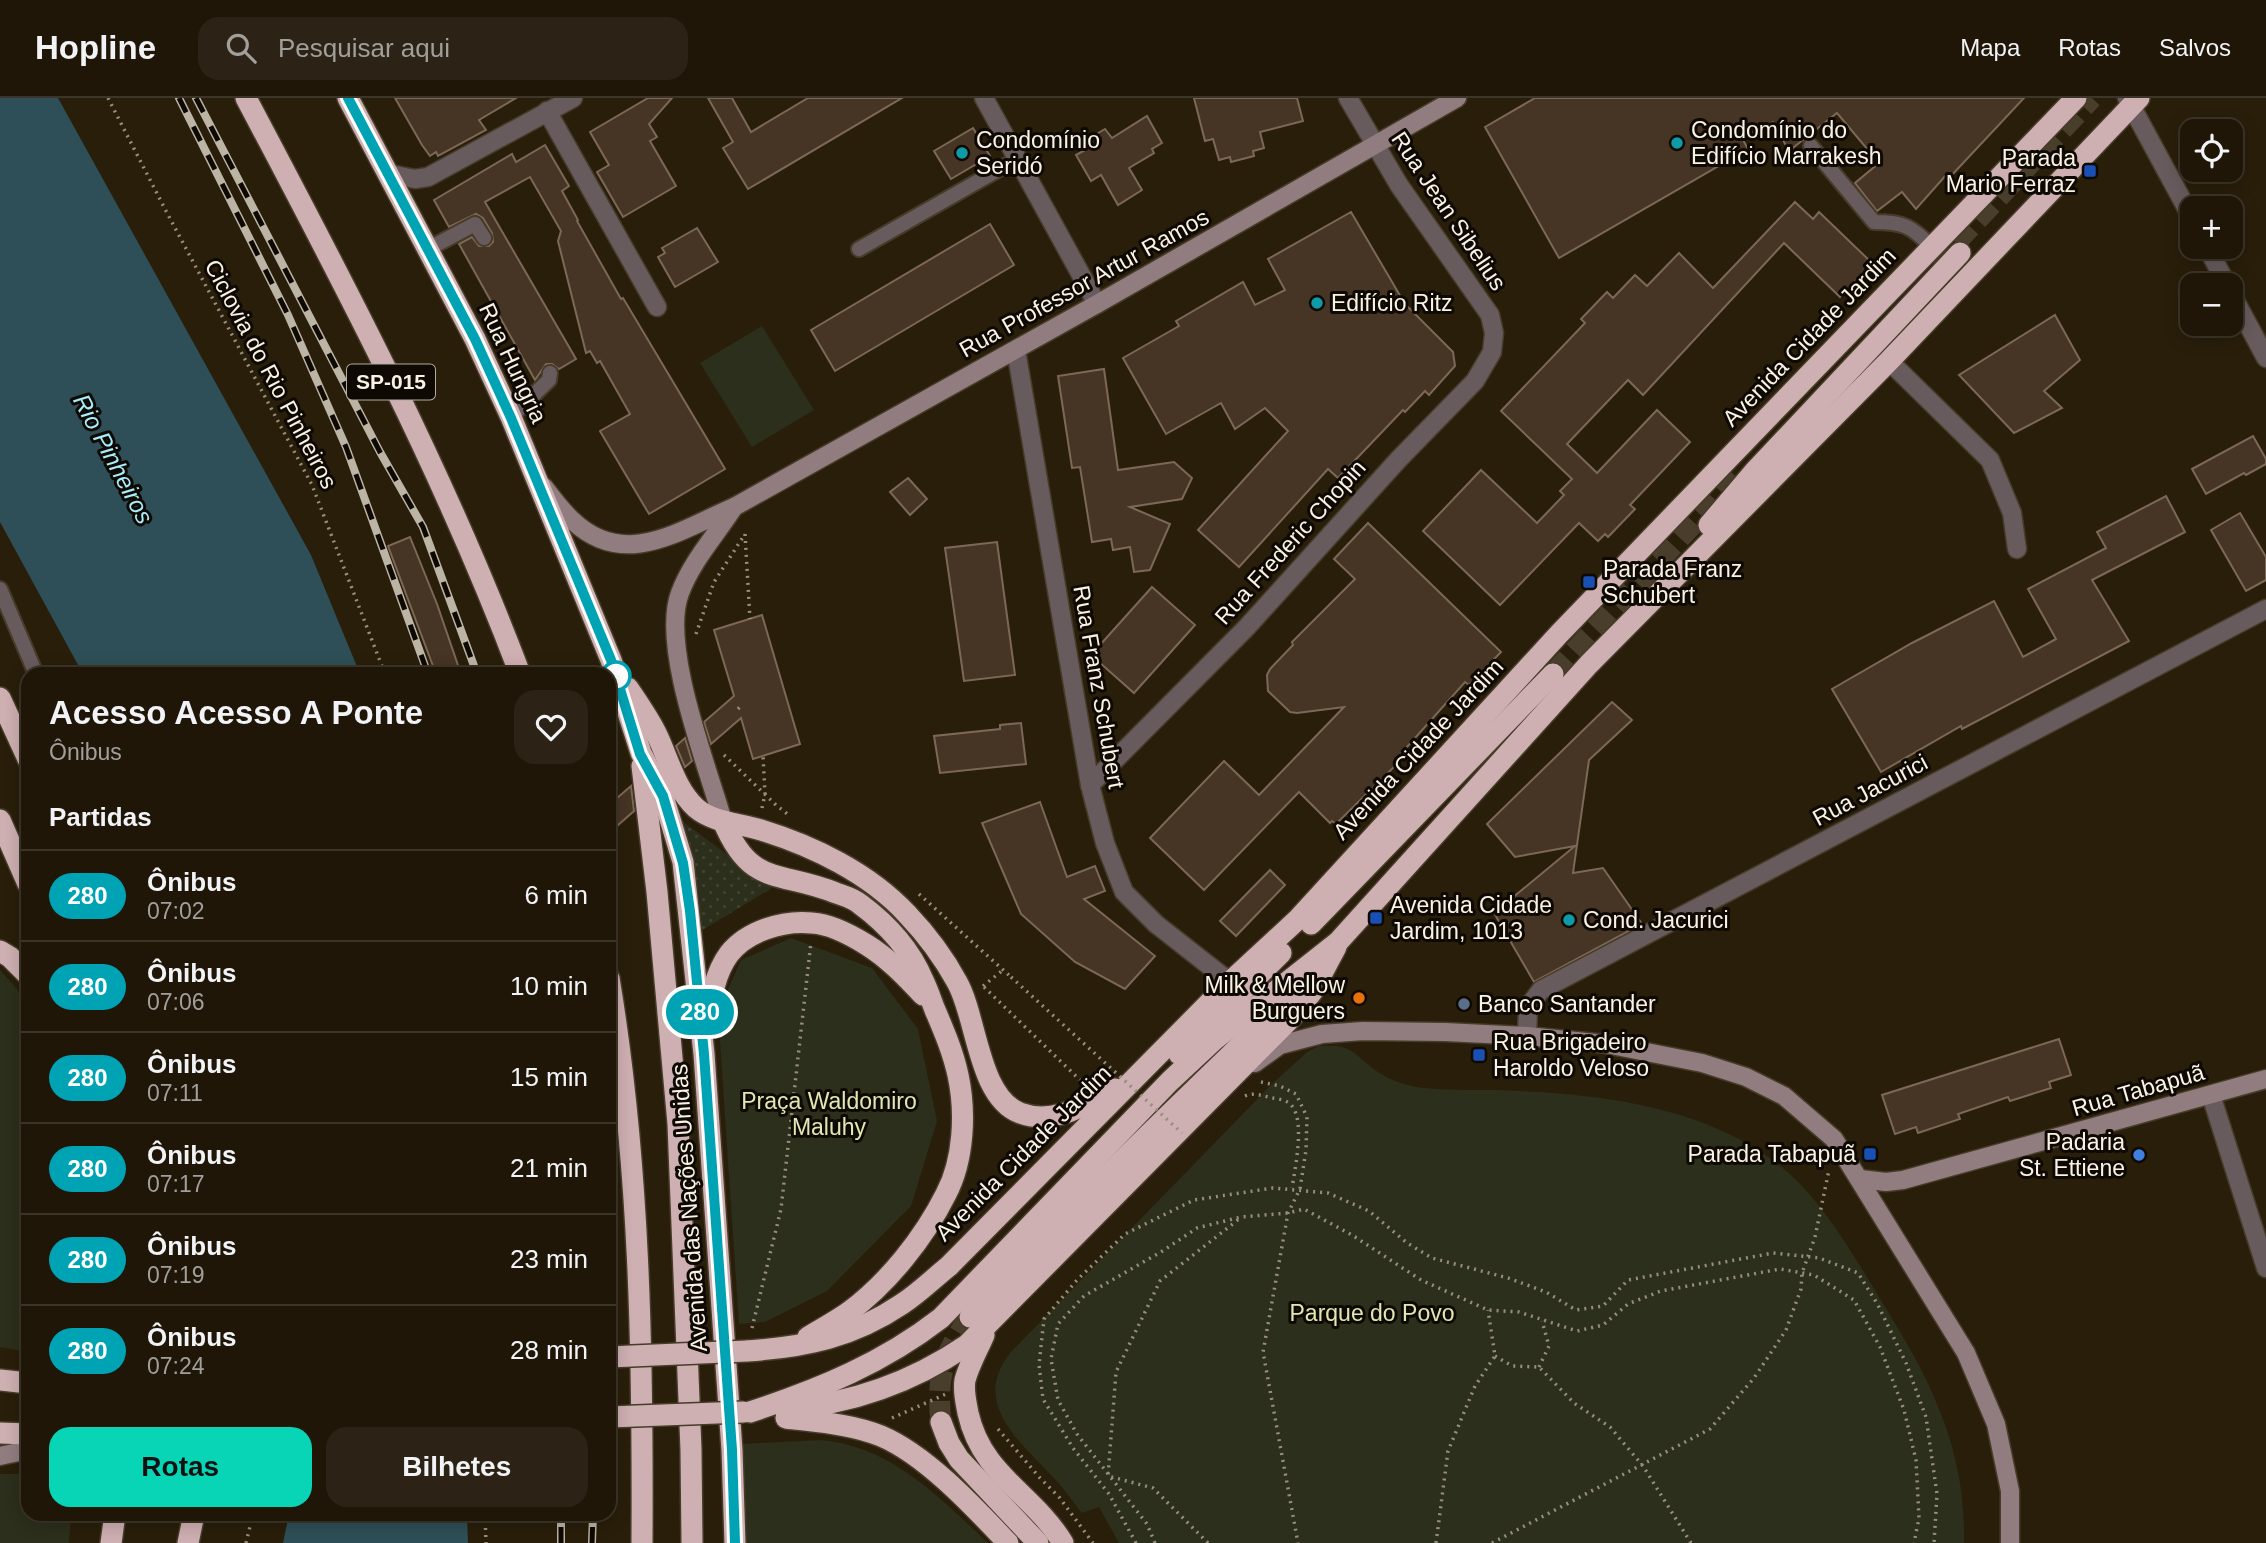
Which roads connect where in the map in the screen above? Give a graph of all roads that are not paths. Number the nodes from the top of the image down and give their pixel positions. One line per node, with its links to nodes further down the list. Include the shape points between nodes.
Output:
1 (246, 98): 37 (highway, SP-015, via 425,451 491,595)
2 (348, 98): 13 (highway, Rua Hungria)
3 (573, 98): 9 (street)
4 (984, 98): 12 (street)
5 (1348, 98): 10 (street, Rua Jean Sibelius)
6 (1457, 98): 10 (street, Rua Professor Artur Ramos)
7 (2076, 98): 16 (highway, Avenida Cidade Jardim)
8 (2133, 100): 14 (street); 26 (highway)
9 (547, 111): 13 (street, via 428,177); 21 (street)
10 (1374, 146): 20 (street, Rua Professor Artur Ramos); 22 (street, Rua Jean Sibelius)
11 (1811, 146): 16 (lane, via 1874,222 1898,222 1915,230)
12 (1017, 159): 18 (lane); 20 (street)
13 (390, 174): 17 (highway, Rua Hungria)
14 (2181, 196)
15 (484, 239): 17 (lane, via 475,224)
16 (1932, 247): 53 (highway, Avenida Cidade Jardim, via 1559,634 1297,919)
17 (428, 248): 28 (highway, Rua Hungria)
18 (859, 249)
19 (1960, 253): 35 (highway, via 1754,472)
20 (1097, 304): 24 (street, Rua Professor Artur Ramos)
21 (657, 307)
22 (1490, 315): 46 (street, Rua Frederic Chopin, via 1492,352 1475,381 1247,627)
23 (2243, 315): 25 (street)
24 (1016, 350): 30 (street, Rua Professor Artur Ramos); 46 (street, Rua Franz Schubert)
25 (2266, 358)
26 (1889, 361): 31 (street, via 1990,460 2012,513); 35 (highway)
27 (550, 373): 28 (lane, via 549,380)
28 (511, 418): 29 (highway, Rua Hungria)
29 (533, 474): 30 (street, Rua Professor Artur Ramos, via 574,523 614,544 647,543); 34 (highway, Rua Hungria)
30 (734, 507): 48 (street, Rua Professor Artur Ramos, via 685,583 674,623 684,690)
31 (2017, 549)
32 (0, 589): 36 (lane)
33 (2266, 609): 56 (street, Rua Jacurici, via 1541,990 1528,1006)
34 (611, 660): 38 (highway, Avenida das Nações Unidas); 39 (highway)
35 (1589, 664): 50 (highway)
36 (33, 667)
37 (517, 667)
38 (613, 667)
39 (615, 667)
40 (616, 668): 48 (highway, via 655,730 683,792 695,807)
41 (1553, 674): 63 (highway, via 1357,878 997,1233)
42 (616, 676): 45 (highway, Avenida das Nações Unidas)
43 (0, 698): 44 (highway)
44 (21, 744)
45 (640, 754): 57 (highway, Avenida das Nações Unidas, via 663,796 683,863); 80 (highway, Avenida das Nações Unidas, via 678,1124)
46 (1090, 785): 53 (street, Rua Franz Schubert, via 1124,892 1156,924)
47 (0, 820): 49 (highway)
48 (723, 821): 54 (highway, via 749,864 857,901 888,926 923,979); 59 (highway, via 825,855 869,880 906,913 958,982 986,1070 998,1094 1019,1113 1061,1115)
49 (21, 868)
50 (1338, 942): 60 (highway, via 1312,992); 65 (highway, via 1284,1003 1132,1149); 68 (highway, via 1214,1040 1170,1081 941,1318 912,1341 854,1373)
51 (0, 951): 52 (highway)
52 (21, 968)
53 (1230, 982): 59 (highway, Avenida Cidade Jardim)
54 (933, 1006): 57 (highway, via 867,945 813,923 788,924 748,937 730,954 711,1000); 66 (highway, via 959,1077 962,1121 947,1193 889,1275 850,1311)
55 (616, 1021): 77 (highway, via 633,1172)
56 (1527, 1037): 60 (street, via 1445,1032 1321,1034 1280,1045); 62 (street, via 1606,1044 1702,1063 1746,1077 1784,1096 1835,1139)
57 (704, 1054): 81 (highway, Avenida das Nações Unidas)
58 (2266, 1079): 61 (street, Rua Tabapuã)
59 (1132, 1080): 63 (highway, Avenida Cidade Jardim)
60 (1231, 1080): 65 (highway)
61 (2211, 1095): 62 (street, Rua Tabapuã, via 1903,1180); 64 (street)
62 (1860, 1179): 85 (street, via 1966,1353 1996,1424 2010,1490)
63 (949, 1266): 66 (highway, Avenida Cidade Jardim, via 904,1303 865,1326)
64 (2266, 1268)
65 (978, 1322): 68 (highway, via 967,1345 878,1392 817,1406); 84 (highway, via 965,1398 982,1451)
66 (792, 1348): 67 (highway, Avenida Cidade Jardim, bridge)
67 (616, 1357)
68 (747, 1412): 69 (highway, bridge); 82 (highway, via 834,1423 880,1436 917,1457)
69 (616, 1417)
70 (941, 1422): 83 (highway, via 959,1460)
71 (0, 1433): 72 (highway)
72 (21, 1434)
73 (21, 1452): 74 (street)
74 (0, 1457)
75 (114, 1521): 78 (highway)
76 (193, 1521): 79 (highway)
77 (645, 1537)
78 (111, 1543)
79 (188, 1543)
80 (692, 1543)
81 (735, 1543)
82 (1007, 1543)
83 (1038, 1543)
84 (1063, 1543)
85 (2010, 1543)

